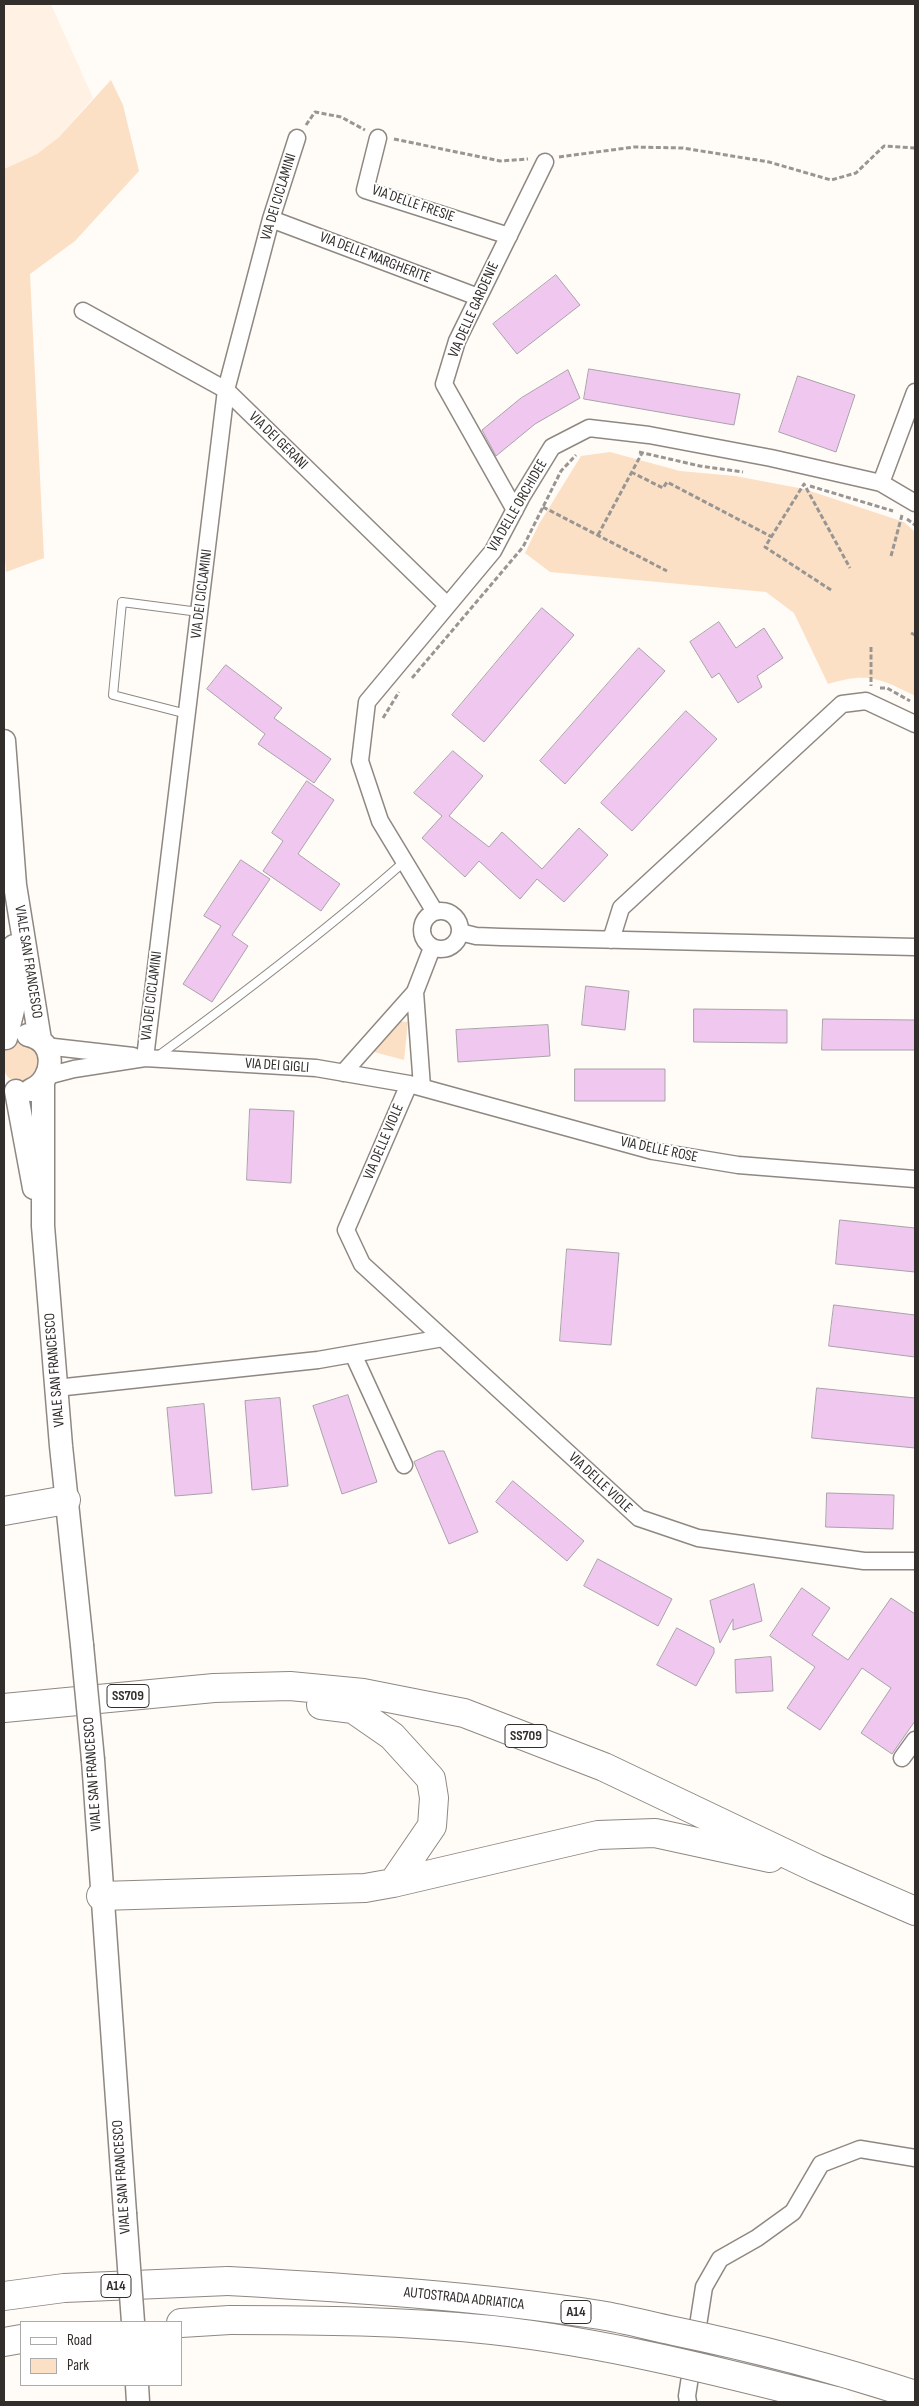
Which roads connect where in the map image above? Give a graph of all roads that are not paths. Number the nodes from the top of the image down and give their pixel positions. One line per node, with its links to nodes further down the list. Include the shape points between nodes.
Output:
1 (297, 138): 4 (street, VIA DEI CICLAMINI)
2 (378, 138): 5 (street, VIA DELLE FRESIE, via 365,190)
3 (547, 159): 5 (street, VIA DELLE GARDENIE)
4 (271, 219): 6 (street, VIA DELLE MARGHERITE); 9 (street, VIA DEI CICLAMINI)
5 (509, 236): 6 (street, VIA DELLE GARDENIE)
6 (478, 297): 12 (street, VIA DELLE GARDENIE, via 457,341 444,384)
7 (83, 311): 9 (street, VIA DEI GERANI)
8 (915, 389): 10 (street)
9 (226, 390): 13 (street, VIA DEI GERANI); 14 (street, VIA DEI CICLAMINI)
10 (881, 482): 11 (street, VIA DELLE ORCHIDEE); 12 (street, VIA DELLE ORCHIDEE, via 649,435 589,428 552,447)
11 (915, 503)
12 (515, 510): 13 (street, VIA DELLE ORCHIDEE, via 493,551)
13 (447, 605): 18 (street, VIA DELLE ORCHIDEE, via 367,702 360,761 380,821)
14 (200, 612): 15 (street, VIA DEI CICLAMINI); 15 (lane, via 122,602 113,695)
15 (187, 714): 28 (street, VIA DEI CICLAMINI)
16 (915, 724): 21 (street, via 866,701 842,704 621,908)
17 (4, 741): 24 (street, VIALE SAN FRANCESCO)
18 (405, 861): 19 (street, VIA DELLE ORCHIDEE); 28 (lane, via 339,919 242,995)
19 (435, 912): 20 (street, via 453,915); 23 (street, via 422,926 423,938)
20 (460, 932): 21 (street, via 476,936); 23 (street, via 450,947 444,950)
21 (611, 940): 22 (street)
22 (915, 947)
23 (432, 948): 25 (street)
24 (23, 985): 26 (street, VIALE SAN FRANCESCO); 27 (street, VIALE SAN FRANCESCO)
25 (415, 992): 29 (street); 31 (street)
26 (5, 1039): 27 (street, via 23,1034)
27 (43, 1043): 28 (street, VIA DEI GIGLI); 30 (street, VIALE SAN FRANCESCO, via 50,1061)
28 (151, 1058): 29 (street, VIA DEI GIGLI, via 316,1068); 30 (street, VIA DEI GIGLI, via 74,1069)
29 (343, 1073): 31 (street, VIA DEI GIGLI)
30 (45, 1079): 32 (street, via 32,1090); 33 (street, VIALE SAN FRANCESCO)
31 (416, 1086): 34 (street, VIA DELLE ROSE, via 653,1151 738,1165); 35 (street, VIA DELLE VIOLE, via 346,1230 362,1264)
32 (7, 1087): 33 (street, VIALE SAN FRANCESCO)
33 (34, 1131): 37 (street, VIALE SAN FRANCESCO)
34 (915, 1179)
35 (443, 1338): 36 (street); 41 (street, VIA DELLE VIOLE, via 639,1518 698,1538 864,1561)
36 (353, 1354): 37 (street); 38 (street)
37 (56, 1388): 39 (street, VIALE SAN FRANCESCO)
38 (404, 1465)
39 (66, 1500): 40 (highway); 50 (street, VIALE SAN FRANCESCO, bridge, via 93,1760)
40 (4, 1511)
41 (915, 1561)
42 (214, 1688): 43 (highway, SS709); 48 (highway, SS709, via 290,1686 354,1692 464,1713 604,1767); 49 (highway, via 353,1710 392,1736 431,1779 434,1798 432,1826)
43 (42, 1705): 44 (highway); 45 (highway, SS709)
44 (4, 1708)
45 (4, 1715)
46 (915, 1740): 47 (street)
47 (902, 1758)
48 (816, 1868): 49 (highway, via 655,1833 598,1835); 51 (highway, SS709)
49 (393, 1883): 50 (highway, via 365,1888)
50 (101, 1896): 54 (street, VIALE SAN FRANCESCO, bridge)
51 (915, 1911)
52 (915, 2158): 61 (street, via 860,2149 821,2164 793,2212 758,2238 720,2259 704,2288 686,2396)
53 (4, 2296): 59 (highway, AUTOSTRADA ADRIATICA / A14, bridge, via 64,2288 228,2281 483,2300 602,2316 729,2342)
54 (133, 2321)
55 (182, 2323): 62 (highway, AUTOSTRADA ADRIATICA / A14, bridge, via 362,2320 492,2330 604,2347 729,2373)
56 (20, 2339): 57 (highway)
57 (4, 2342)
58 (137, 2386): 60 (street)
59 (915, 2395)
60 (138, 2402)
61 (688, 2402)
62 (840, 2402)

